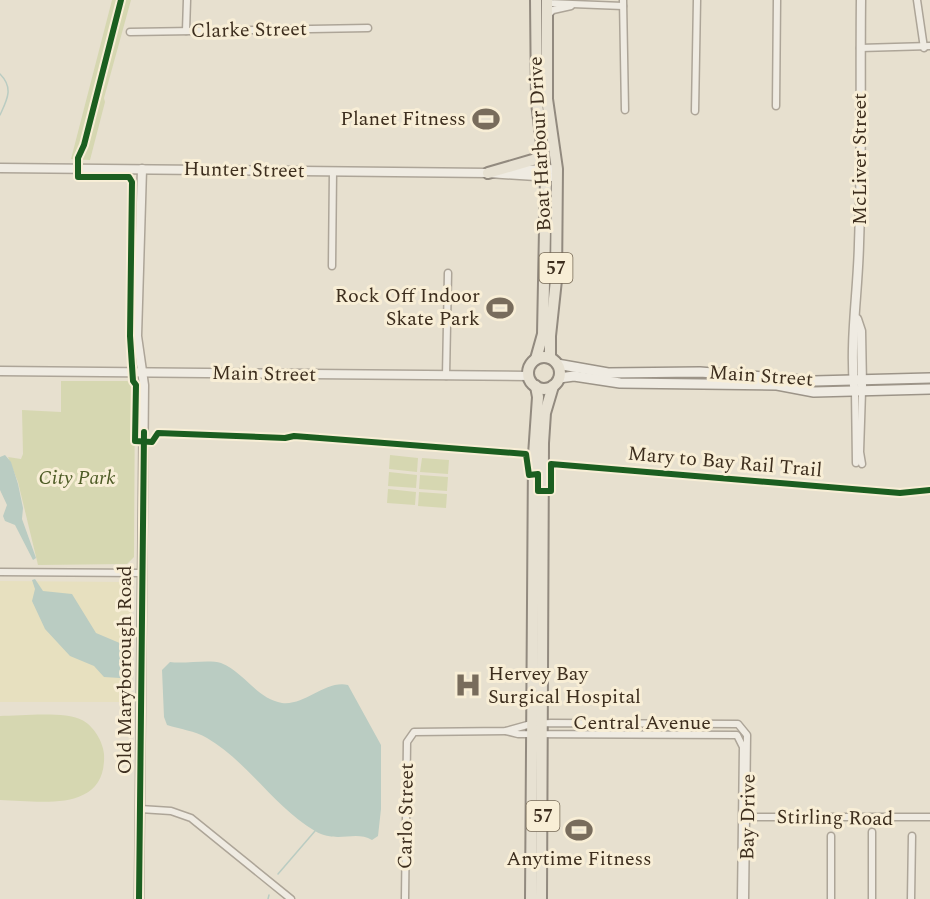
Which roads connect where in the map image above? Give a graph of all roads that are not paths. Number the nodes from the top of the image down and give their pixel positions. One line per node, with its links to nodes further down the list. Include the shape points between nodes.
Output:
1 (187, 0): 12 (street)
2 (531, 0): 10 (main road)
3 (697, 0): 19 (street)
4 (777, 0): 17 (street)
5 (861, 0): 15 (street, McLiver Street)
6 (918, 0): 14 (street)
7 (543, 1): 9 (street); 10 (main road, Boat Harbour Drive / 57); 16 (main road)
8 (623, 3): 9 (street); 18 (street)
9 (572, 5): 10 (street, via 553,10)
10 (541, 21): 16 (main road, Boat Harbour Drive / 57); 25 (main road, Boat Harbour Drive / 57)
11 (368, 28): 12 (street, Clarke Street)
12 (186, 31): 13 (street, Clarke Street)
13 (130, 32)
14 (927, 47): 15 (street)
15 (860, 48): 35 (street, McLiver Street, via 853,332)
16 (536, 53): 20 (main road, Boat Harbour Drive / 57)
17 (776, 106)
18 (625, 110)
19 (695, 111)
20 (542, 142): 24 (main road, via 536,159); 25 (main road, Boat Harbour Drive / 57)
21 (0, 168): 22 (street, Hunter Street)
22 (142, 169): 23 (street, Hunter Street); 31 (street, Old Maryborough Road, via 137,336)
23 (333, 171): 24 (street, Hunter Street); 26 (street)
24 (488, 173): 25 (street, Hunter Street)
25 (551, 173): 28 (main road, Boat Harbour Drive / 57, via 543,334); 29 (main road, Boat Harbour Drive / 57, via 556,280 550,336)
26 (332, 266)
27 (448, 273): 32 (street)
28 (536, 359): 29 (main road); 33 (main road, 57)
29 (554, 361): 35 (main road, Main Street, via 608,373 700,372 814,381); 36 (main road, 57)
30 (0, 371): 31 (street, Main Street)
31 (142, 372): 32 (street, Main Street); 42 (street, Old Maryborough Road)
32 (446, 376): 33 (street, Main Street)
33 (529, 376): 37 (main road)
34 (930, 378): 35 (main road, Main Street)
35 (858, 380): 39 (street, McLiver Street)
36 (556, 382): 37 (main road, via 545,388); 39 (main road, Main Street, via 574,376 620,383 738,383 814,392); 43 (main road, 57, via 547,398 544,432)
37 (536, 386): 44 (main road, 57)
38 (930, 389): 39 (main road, Main Street)
39 (859, 391): 40 (street, McLiver Street)
40 (859, 463)
41 (0, 572): 42 (street)
42 (142, 573): 47 (street, Old Maryborough Road)
43 (543, 580): 44 (main road, via 537,589); 45 (main road, 57)
44 (532, 626): 45 (main road, 57)
45 (537, 728): 46 (street, Central Avenue); 46 (street, Central Avenue, via 733,723 745,729); 55 (street, Carlo Street, via 421,730 411,734 406,742); 56 (main road, 57); 57 (main road, 57)
46 (744, 737): 48 (street, Bay Drive)
47 (140, 809): 53 (street, Old Maryborough Road); 54 (street, via 191,818)
48 (744, 817): 49 (street, Stirling Road); 58 (street, Bay Drive)
49 (930, 818)
50 (872, 832): 60 (street)
51 (831, 836): 59 (street)
52 (912, 836): 61 (street)
53 (139, 899)
54 (291, 899)
55 (405, 899)
56 (531, 899)
57 (541, 899)
58 (743, 899)
59 (831, 899)
60 (872, 899)
61 (911, 899)

